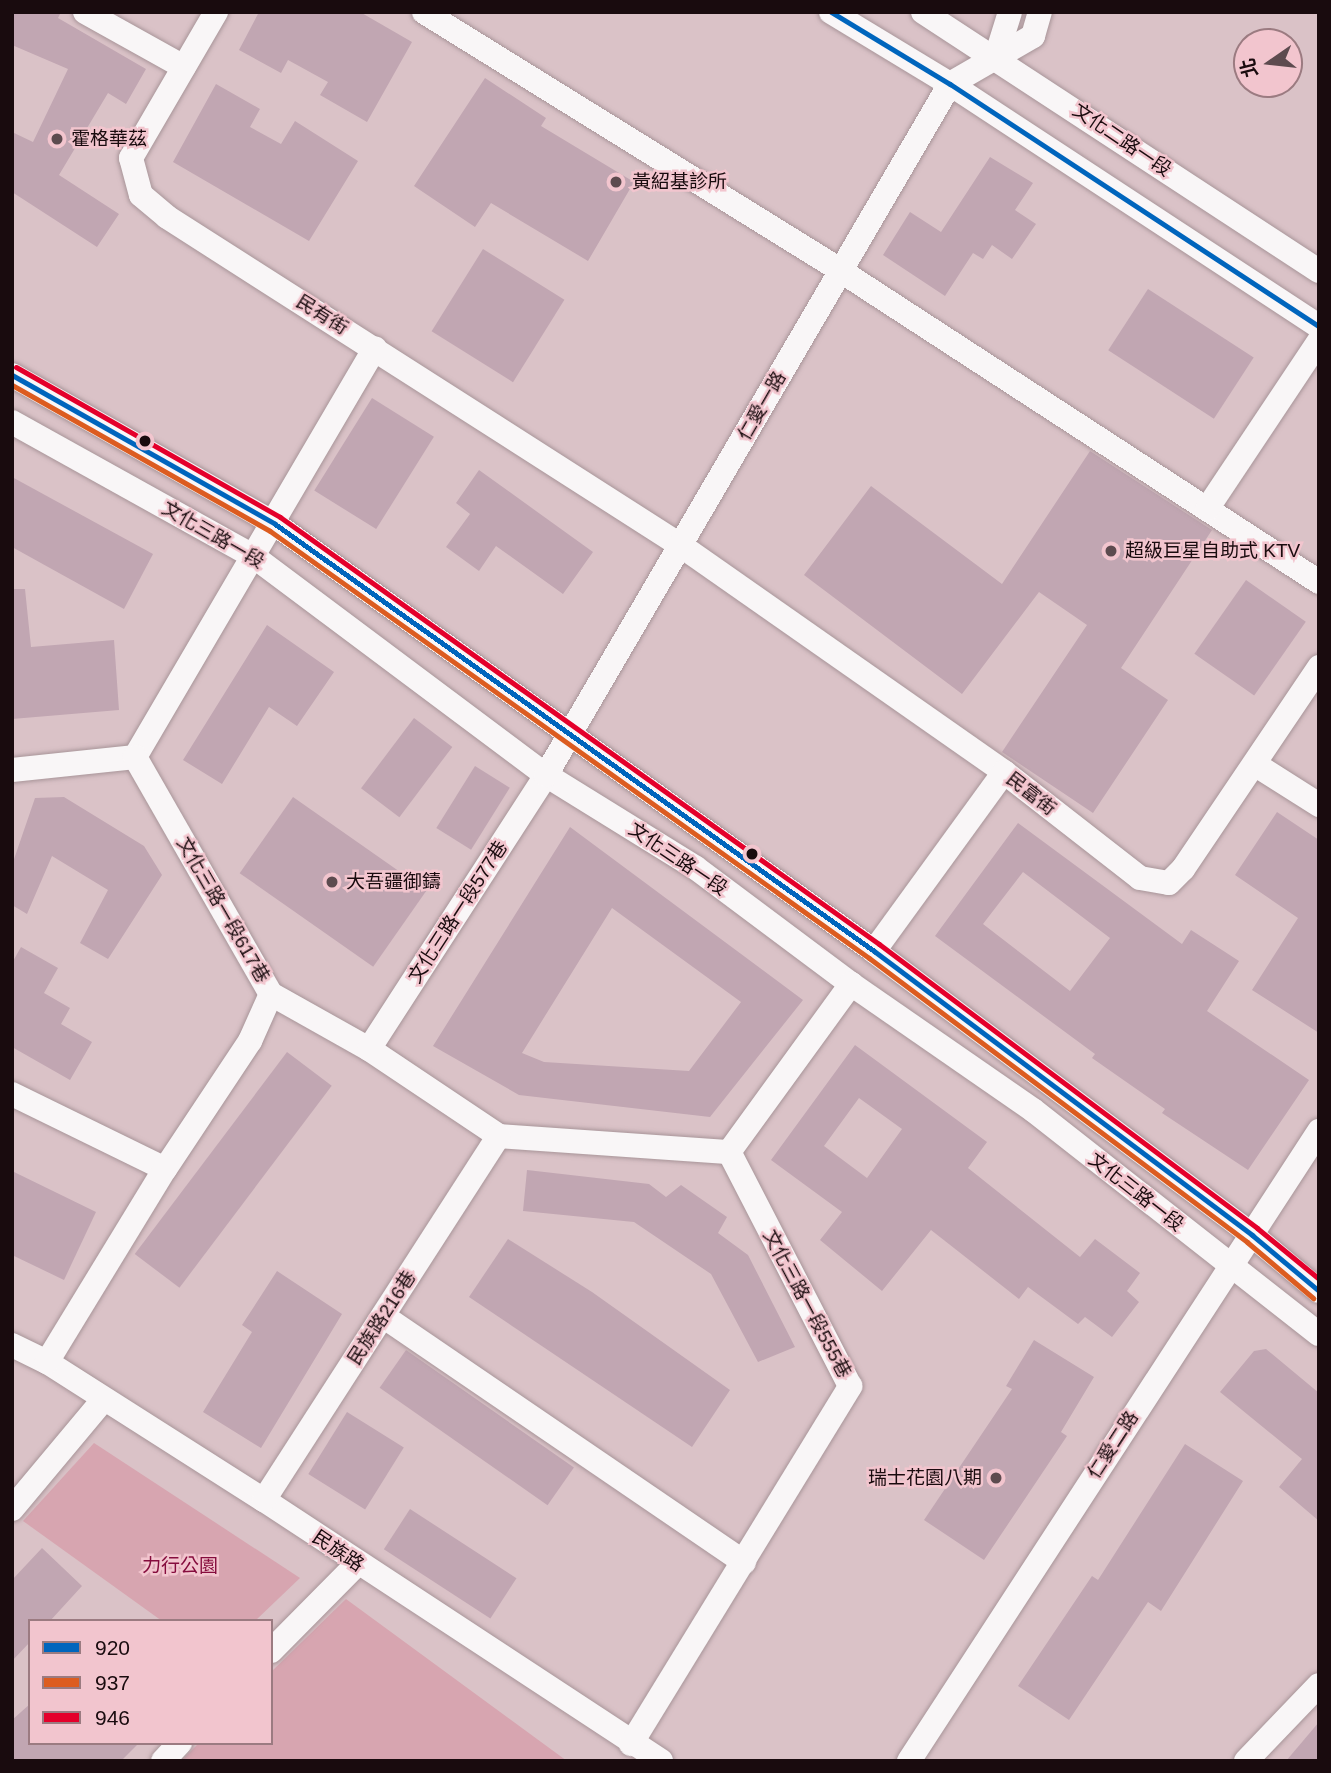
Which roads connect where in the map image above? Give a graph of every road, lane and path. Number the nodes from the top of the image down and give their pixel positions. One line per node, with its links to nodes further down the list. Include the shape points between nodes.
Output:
1 (85, 12): 10 (street)
2 (216, 12): 10 (street, 民有街)
3 (424, 12): 8 (street)
4 (831, 12): 11 (street)
5 (923, 12): 9 (street, 文化二路一段)
6 (1010, 12): 9 (street)
7 (1040, 12): 9 (street, 仁愛一路, via 1033,36)
8 (456, 21): 12 (street)
9 (996, 57): 11 (street, 仁愛一路); 13 (street, 文化二路一段)
10 (184, 67): 16 (street, 民有街, via 131,158 141,195 167,217)
11 (950, 84): 12 (street, 仁愛一路); 14 (street)
12 (841, 271): 19 (street); 21 (street, 仁愛一路)
13 (1319, 271)
14 (1319, 326)
15 (1319, 341): 19 (street)
16 (375, 348): 20 (street); 21 (street, 民有街)
17 (12, 375): 20 (street, 文化三路一段)
18 (12, 422): 22 (street, 文化三路一段)
19 (1207, 509): 23 (street)
20 (275, 524): 22 (street); 25 (street, 文化三路一段)
21 (680, 545): 25 (street, 仁愛一路); 29 (street, 民富街)
22 (253, 556): 26 (street); 30 (street, 文化三路一段)
23 (1319, 582)
24 (1319, 667): 27 (street, 民富街)
25 (569, 736): 30 (street, 仁愛一路); 32 (street, 文化三路一段)
26 (135, 757): 28 (street); 34 (street, 文化三路一段617巷)
27 (1256, 765): 29 (street, 民富街, via 1169,883 1140,878); 31 (street)
28 (12, 770)
29 (1004, 772): 32 (street)
30 (546, 775): 33 (street, 文化三路一段, via 696,867); 35 (street, 文化三路一段577巷)
31 (1319, 805)
32 (874, 951): 41 (street, 文化三路一段)
33 (850, 984): 39 (street); 42 (street, 文化三路一段, via 1033,1110)
34 (271, 994): 35 (street); 40 (street, 文化三路一段617巷, via 250,1041)
35 (369, 1049): 38 (street)
36 (12, 1094): 40 (street)
37 (1319, 1131): 41 (street, 仁愛二路)
38 (499, 1136): 39 (street); 44 (street, 民族路216巷)
39 (729, 1152): 51 (street, 文化三路一段555巷, via 850,1386)
40 (165, 1169): 47 (street, 文化三路一段617巷)
41 (1252, 1235): 42 (street, 仁愛二路); 43 (street, 文化三路一段)
42 (1229, 1266): 45 (street, 文化三路一段); 59 (street, 仁愛二路)
43 (1319, 1291)
44 (383, 1316): 49 (street, 民族路216巷); 51 (street)
45 (1319, 1334)
46 (12, 1345): 47 (street, 民族路)
47 (47, 1362): 48 (street, 民族路)
48 (104, 1399): 49 (street, 民族路); 50 (street)
49 (264, 1500): 52 (street, 民族路)
50 (12, 1509)
51 (744, 1562): 55 (street, 文化三路一段555巷)
52 (357, 1564): 53 (street); 55 (street, 民族路)
53 (273, 1649)
54 (1319, 1685): 60 (street)
55 (631, 1744): 58 (street, 民族路)
56 (178, 1745): 57 (street)
57 (163, 1761)
58 (661, 1761)
59 (909, 1761)
60 (1246, 1761)

